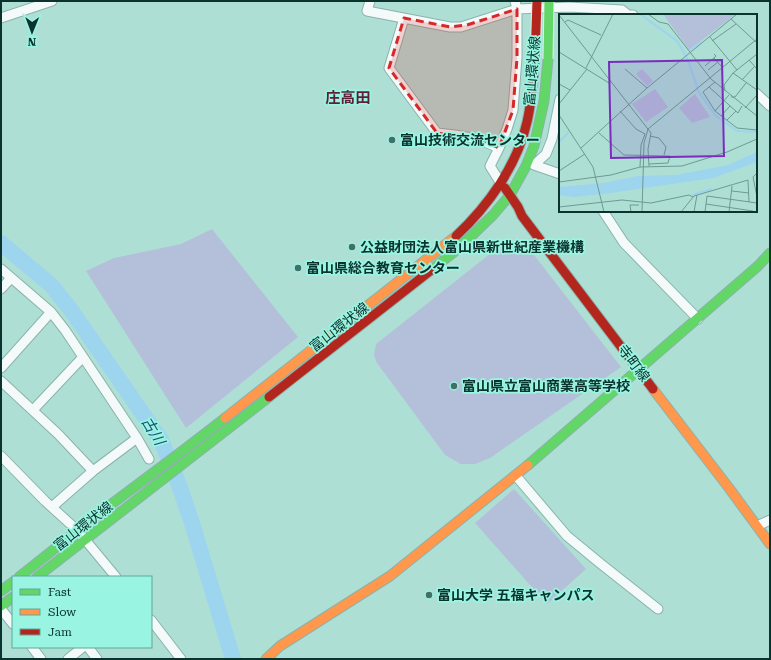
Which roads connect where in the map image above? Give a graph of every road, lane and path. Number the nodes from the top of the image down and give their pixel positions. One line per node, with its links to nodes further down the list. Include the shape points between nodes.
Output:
1 (52, 1): 8 (street)
2 (370, 1): 9 (street, via 368,11)
3 (537, 1): 15 (main road, 富山環状線, bridge, via 535,58 525,131)
4 (550, 1): 16 (main road, 富山環状線, bridge, via 544,101 534,146)
5 (516, 5): 6 (street); 9 (street, via 461,27); 13 (street, via 518,58 513,110)
6 (569, 8): 7 (street, via 622,10)
7 (628, 14)
8 (1, 18)
9 (404, 18): 13 (street, via 389,68 437,133 478,139)
10 (757, 94): 12 (street)
11 (559, 104): 14 (street, via 552,139 546,154 534,165)
12 (770, 106)
13 (499, 148): 15 (street, via 490,166)
14 (559, 174)
15 (500, 182): 16 (main road, 寺町線); 37 (main road, 富山環状線, via 472,220 451,240)
16 (510, 195): 26 (main road, 寺町線, via 522,216); 38 (main road, 富山環状線, via 459,248)
17 (604, 212): 23 (street, via 624,243)
18 (770, 253): 23 (main road)
19 (1, 270): 20 (street)
20 (11, 278): 21 (street); 22 (street)
21 (1, 289)
22 (51, 312): 24 (street); 25 (street)
23 (698, 319): 26 (main road)
24 (83, 357): 28 (street); 29 (street)
25 (1, 368)
26 (639, 370): 33 (main road); 36 (main road, 寺町線)
27 (1, 381): 28 (street)
28 (33, 410): 32 (street)
29 (137, 438): 31 (street); 32 (street)
30 (1, 456): 34 (street)
31 (149, 459)
32 (93, 471): 34 (street)
33 (516, 476): 47 (street, via 567,536); 57 (main road, via 390,576 280,646)
34 (52, 507): 37 (street)
35 (770, 520): 36 (street)
36 (757, 526): 39 (main road, 寺町線)
37 (76, 530): 38 (street); 40 (main road, 富山環状線)
38 (84, 540): 41 (main road, 富山環状線); 42 (street)
39 (770, 544)
40 (20, 576)
41 (39, 576)
42 (115, 576)
43 (12, 583): 44 (main road)
44 (1, 591)
45 (12, 598): 46 (main road)
46 (1, 608): 49 (street)
47 (658, 609)
48 (152, 621): 56 (street)
49 (12, 623)
50 (33, 648): 53 (street)
51 (82, 648): 54 (street)
52 (89, 648): 55 (street)
53 (41, 659)
54 (68, 659)
55 (98, 659)
56 (181, 659)
57 (266, 659)

